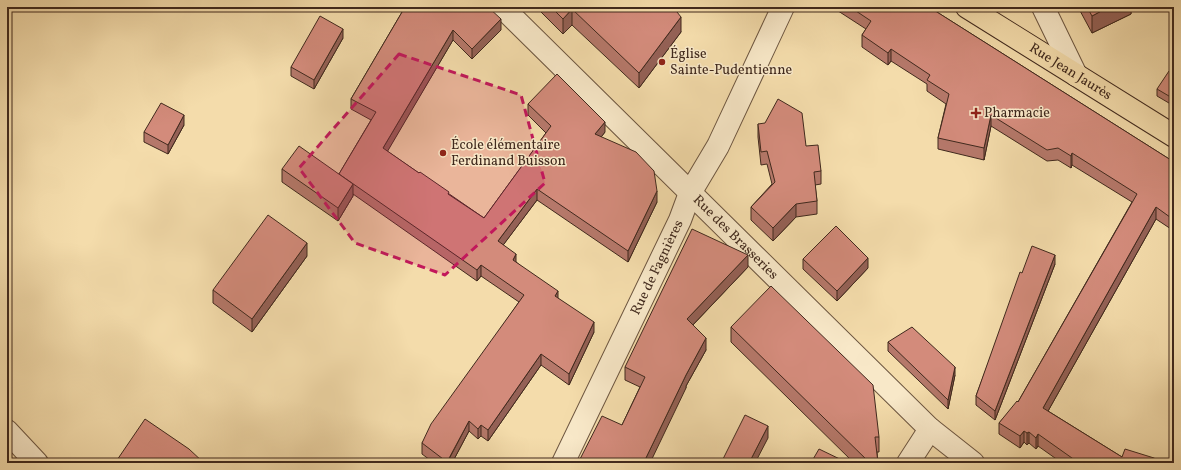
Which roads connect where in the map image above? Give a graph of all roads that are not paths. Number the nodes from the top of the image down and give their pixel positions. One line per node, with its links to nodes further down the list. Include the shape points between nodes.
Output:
1 (502, 7): 7 (street, Rue des Brasseries)
2 (783, 7): 7 (street, Rue de Fagnières, via 718,146)
3 (967, 7): 5 (main road, Rue Jean Jaurès)
4 (1043, 7): 5 (street)
5 (1076, 75): 6 (main road, Rue Jean Jaurès)
6 (1174, 136)
7 (690, 193): 8 (street, Rue des Brasseries); 11 (street, Rue de Fagnières, via 680,220)
8 (930, 430): 12 (street); 13 (street, Rue des Brasseries)
9 (7, 431): 10 (street)
10 (37, 463)
11 (563, 463)
12 (908, 463)
13 (973, 463)

